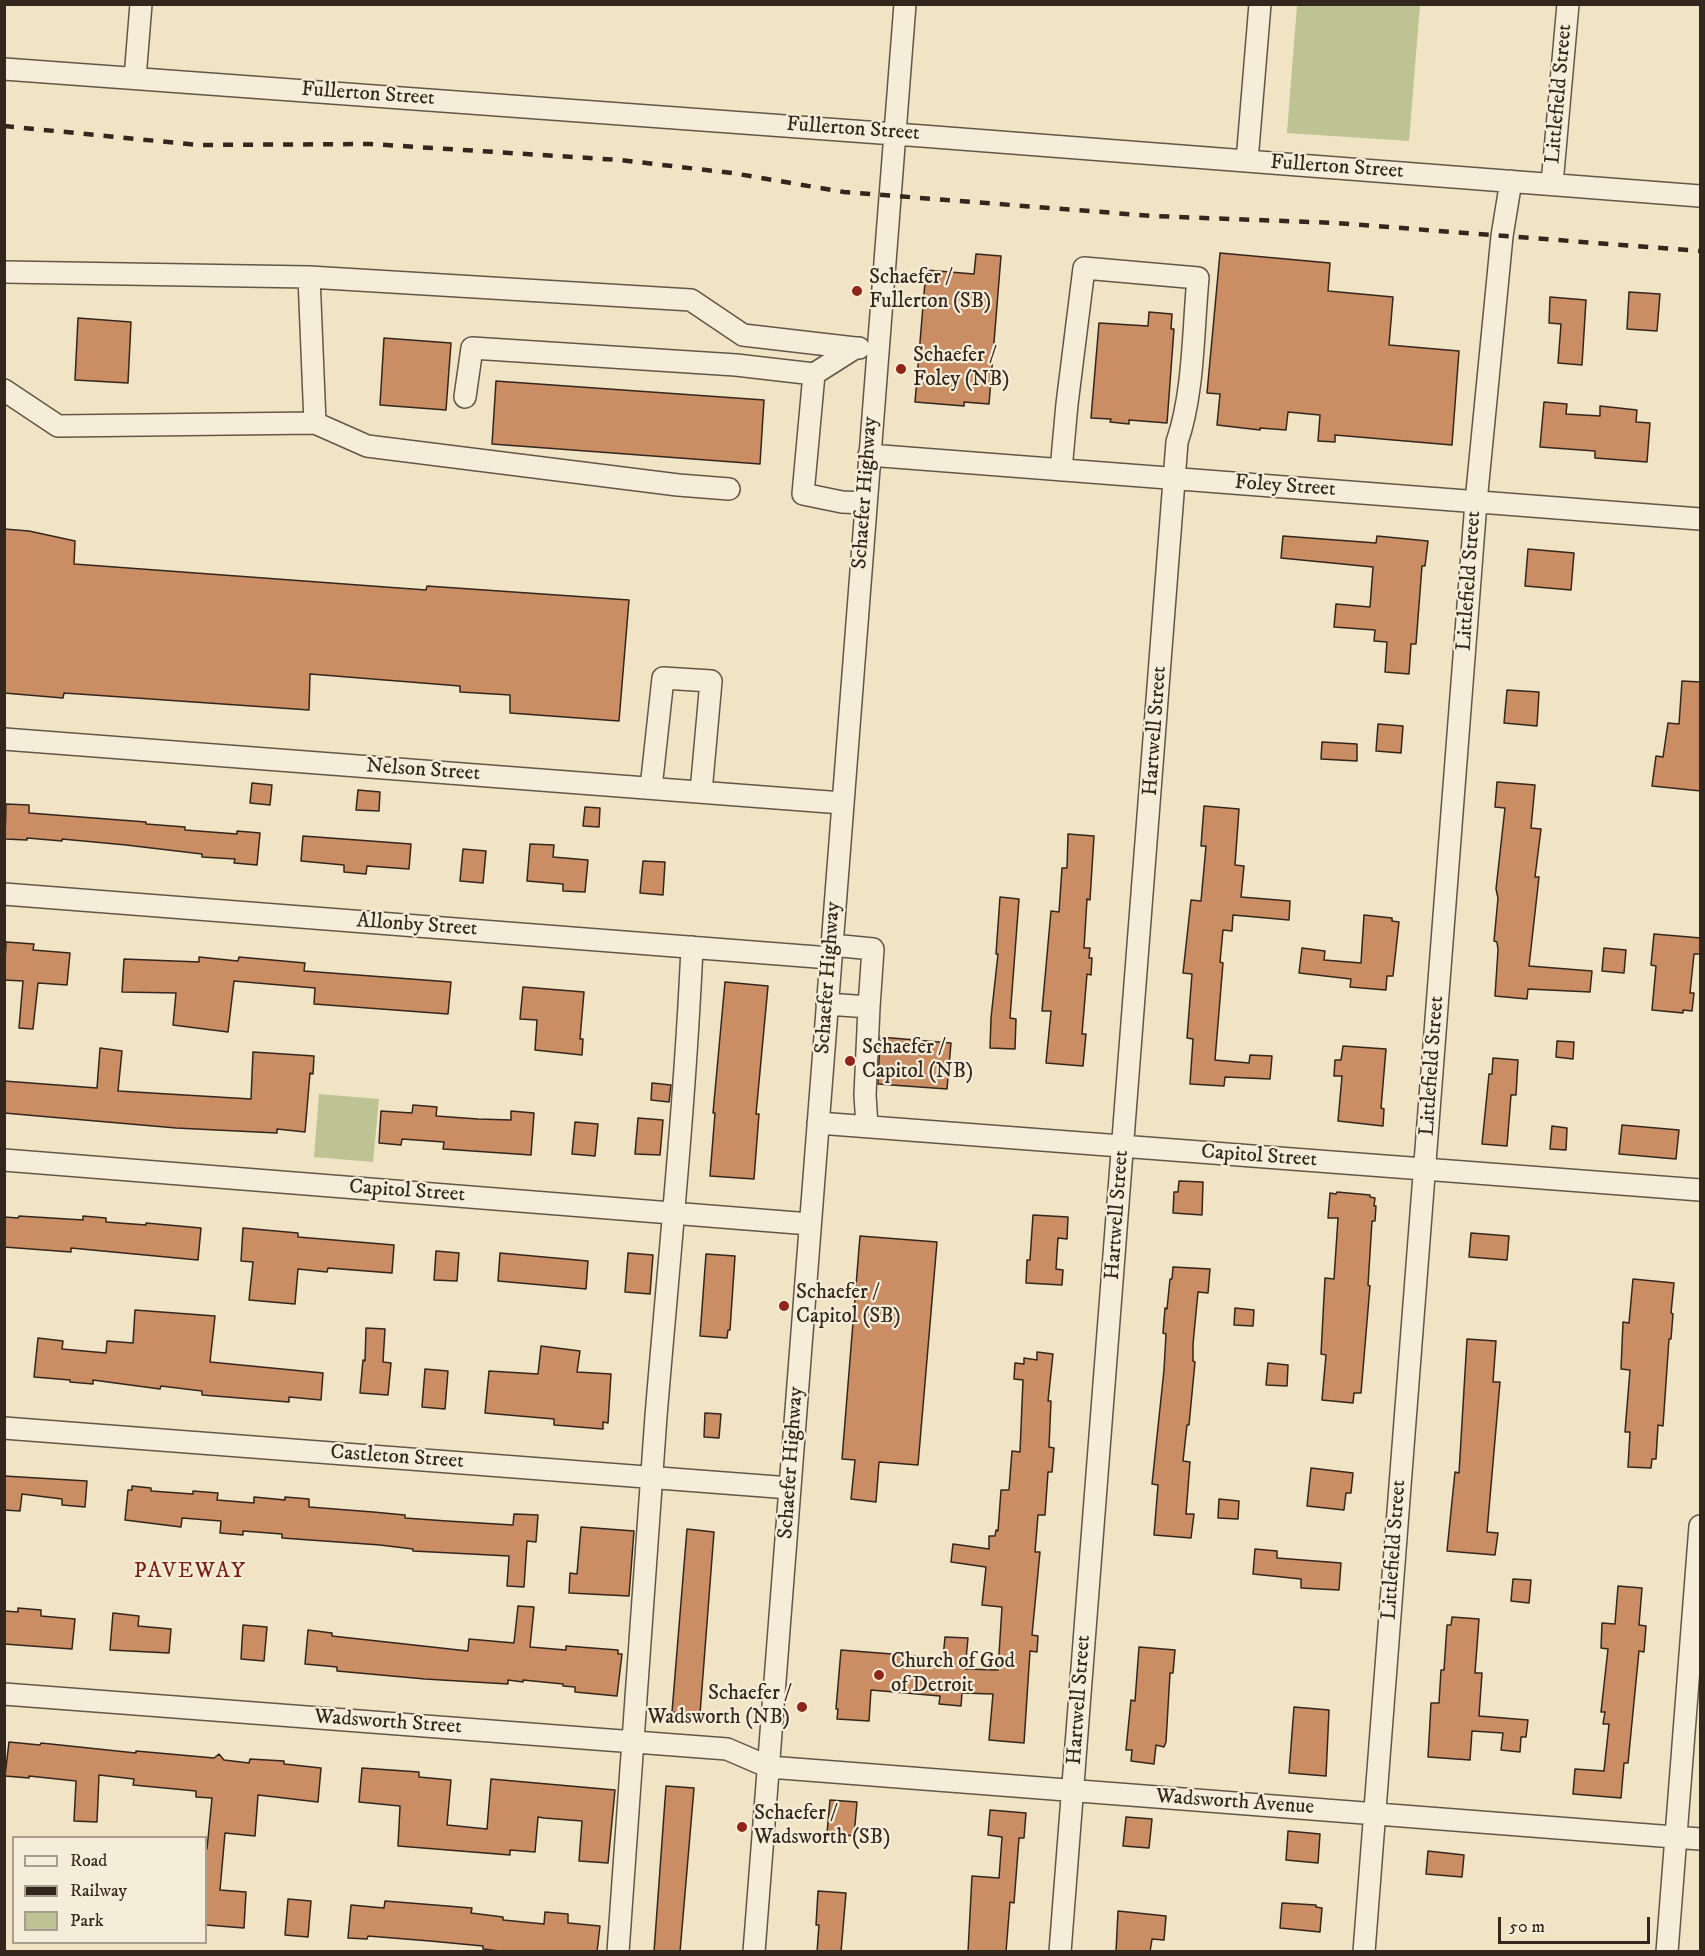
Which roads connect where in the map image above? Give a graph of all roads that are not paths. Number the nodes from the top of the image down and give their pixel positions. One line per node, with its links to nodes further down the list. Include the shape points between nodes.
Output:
1 (141, 4): 6 (street)
2 (905, 4): 7 (street, Schaefer Highway)
3 (1260, 4): 8 (street)
4 (1568, 4): 10 (street, Littlefield Street)
5 (4, 69): 6 (street, Fullerton Street)
6 (135, 78): 7 (street, Fullerton Street)
7 (895, 134): 8 (street, Fullerton Street); 15 (street, Schaefer Highway)
8 (1247, 161): 9 (street, Fullerton Street)
9 (1511, 181): 10 (street, Fullerton Street); 24 (street, Littlefield Street)
10 (1552, 184): 11 (street, Fullerton Street)
11 (1701, 196)
12 (4, 272): 13 (street)
13 (309, 277): 14 (street, via 692,300 743,335); 19 (street)
14 (855, 348): 15 (street); 16 (street)
15 (878, 349): 20 (street, Schaefer Highway)
16 (814, 374): 18 (street, via 736,365 472,348); 25 (street, via 803,494)
17 (4, 390): 19 (street, via 58,426)
18 (465, 397)
19 (315, 423): 23 (street, via 367,446)
20 (869, 455): 21 (street, Foley Street); 25 (street, Schaefer Highway)
21 (1061, 470): 22 (street, Foley Street); 22 (street, Hartwell Street, via 1084,268 1198,278 1188,400 1177,442)
22 (1175, 479): 24 (street, Foley Street); 38 (street, Hartwell Street)
23 (729, 489)
24 (1476, 502): 26 (street, Foley Street); 40 (street, Littlefield Street)
25 (866, 503): 30 (street, Schaefer Highway)
26 (1701, 519)
27 (4, 739): 28 (street, Nelson Street)
28 (651, 788): 29 (street, Nelson Street); 29 (street, via 663,678 711,681)
29 (701, 792): 30 (street, Nelson Street)
30 (842, 803): 33 (street, Schaefer Highway)
31 (4, 894): 32 (street, Allonby Street)
32 (692, 947): 33 (street, Allonby Street); 42 (street)
33 (831, 952): 34 (street, Schaefer Highway); 35 (street, Allonby Street, via 873,950)
34 (827, 1005): 35 (street); 36 (street, Schaefer Highway)
35 (869, 1007): 37 (street)
36 (818, 1123): 37 (street, Capitol Street); 43 (street, Schaefer Highway)
37 (867, 1126): 38 (street, Capitol Street)
38 (1124, 1146): 40 (street, Capitol Street); 51 (street, Hartwell Street)
39 (4, 1160): 42 (street, Capitol Street)
40 (1425, 1170): 41 (street, Capitol Street); 52 (street, Littlefield Street)
41 (1701, 1190)
42 (674, 1213): 43 (street, Capitol Street); 45 (street)
43 (810, 1224): 46 (street, Schaefer Highway)
44 (4, 1428): 45 (street, Castleton Street)
45 (653, 1478): 46 (street, Castleton Street); 49 (street)
46 (790, 1488): 50 (street, Schaefer Highway)
47 (1701, 1526): 53 (street)
48 (4, 1694): 49 (street, Wadsworth Street)
49 (632, 1741): 50 (street, Wadsworth Street, via 727,1749); 55 (street)
50 (769, 1767): 51 (street, Wadsworth Avenue); 56 (street, Schaefer Highway)
51 (1073, 1790): 52 (street, Wadsworth Avenue); 57 (street, Hartwell Street)
52 (1374, 1814): 53 (street, Wadsworth Avenue); 58 (street, Littlefield Street)
53 (1676, 1837): 54 (street, Wadsworth Avenue); 59 (street)
54 (1701, 1839)
55 (618, 1952)
56 (754, 1952)
57 (1060, 1952)
58 (1364, 1952)
59 (1667, 1952)

